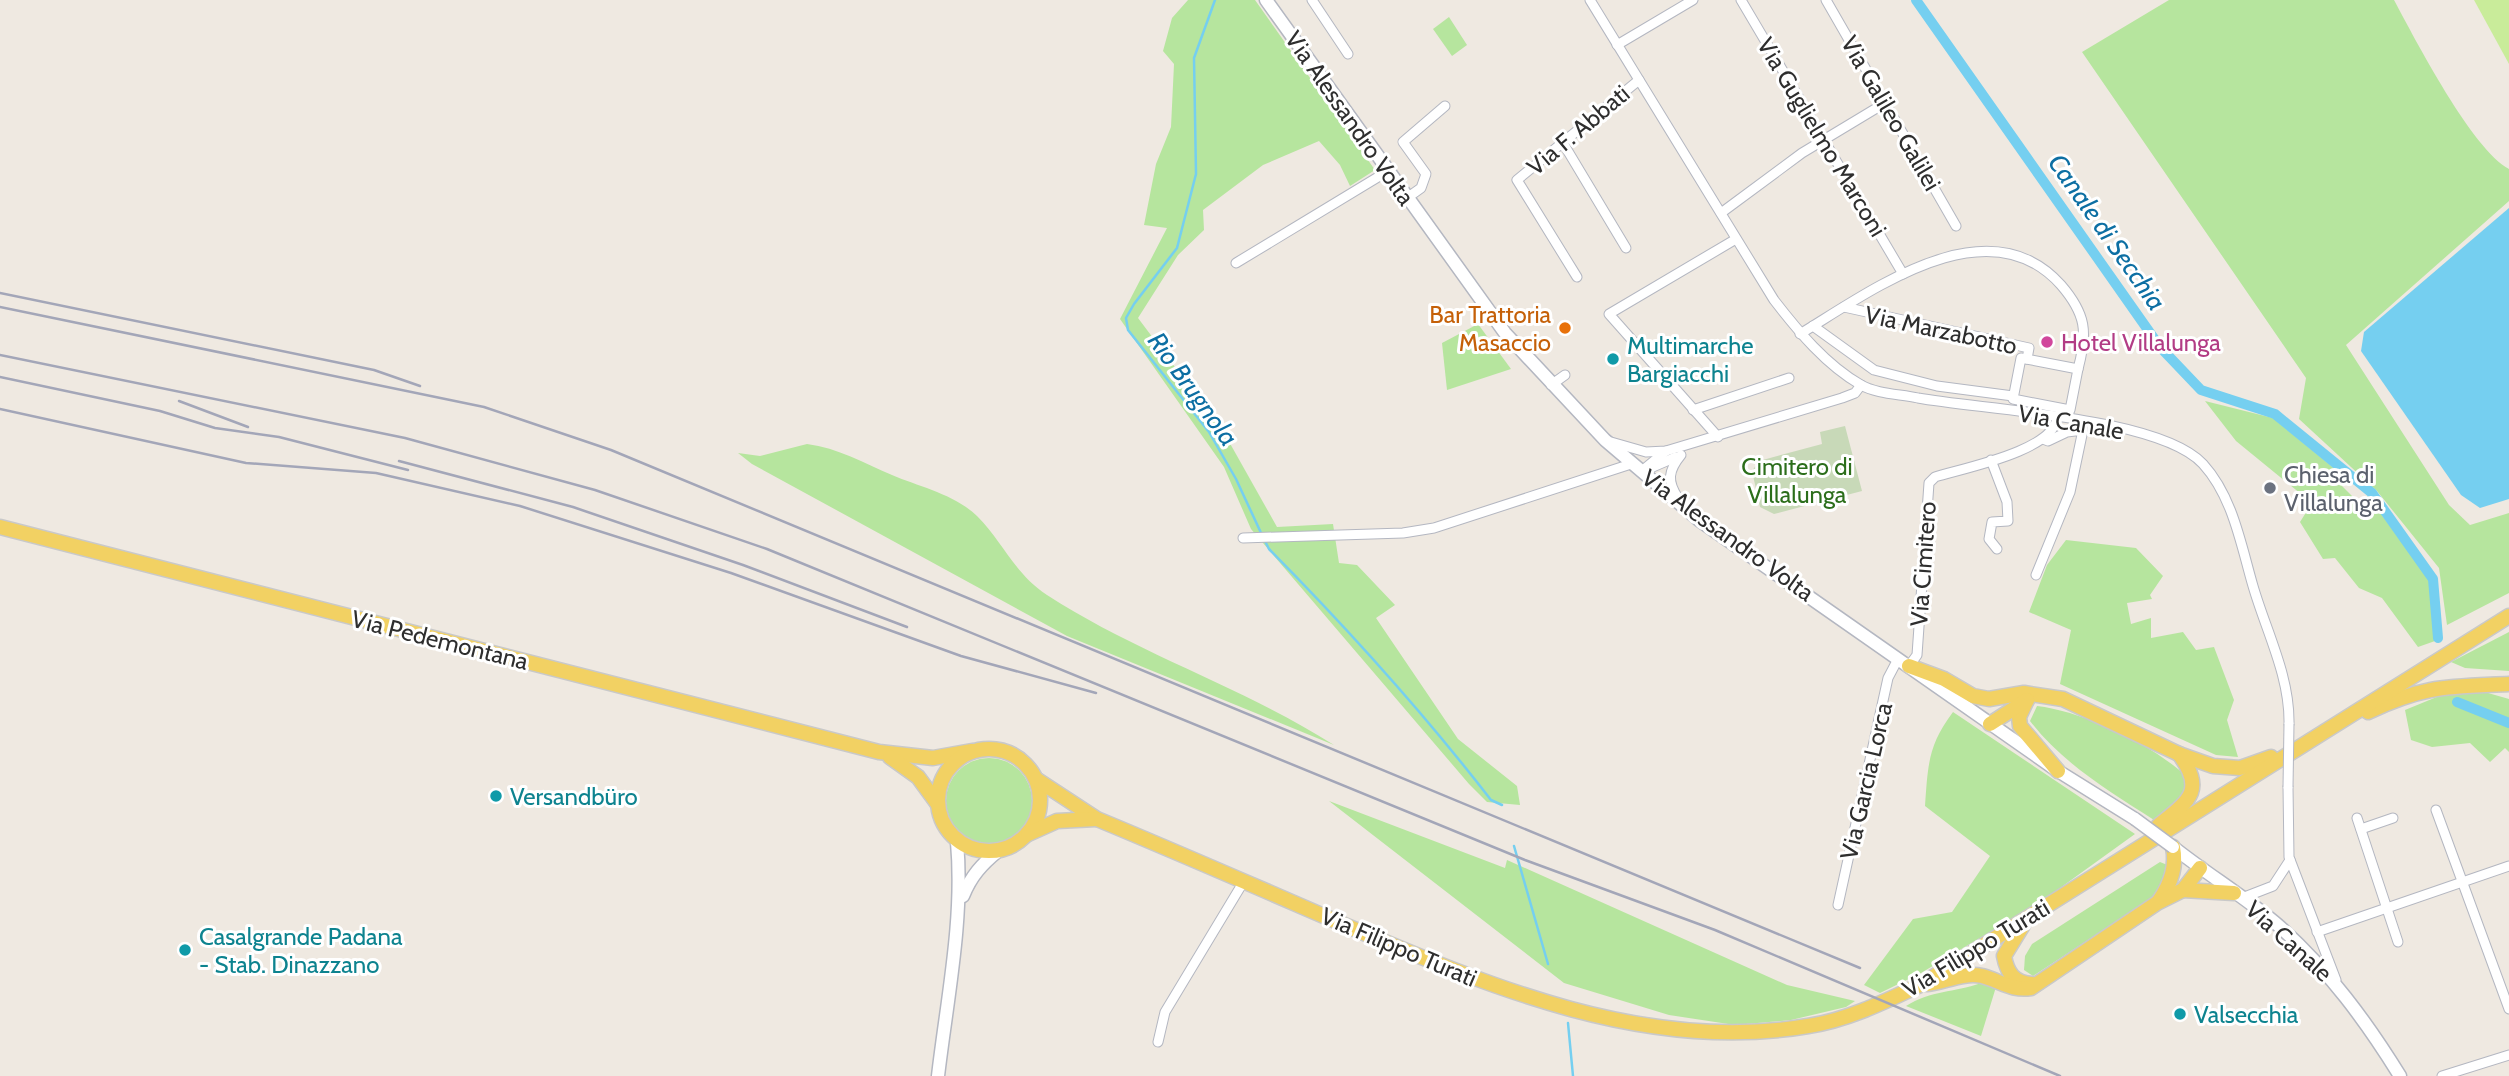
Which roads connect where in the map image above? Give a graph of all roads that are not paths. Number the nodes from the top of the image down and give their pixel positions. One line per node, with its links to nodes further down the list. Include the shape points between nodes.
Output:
1 (1266, 0): 14 (main road, Via Alessandro Volta)
2 (1312, 0): 8 (street)
3 (1590, 0): 7 (street, Via Canale)
4 (1693, 0): 7 (street)
5 (1741, 0): 12 (street, Via Guglielmo Marconi)
6 (1826, 0): 10 (street, Via Galileo Galilei)
7 (1618, 45): 9 (street, Via Canale)
8 (1348, 54)
9 (1639, 80): 13 (street, Via F. Abbati); 16 (street, Via Canale)
10 (1885, 103): 12 (street); 17 (street, Via Galileo Galilei)
11 (1445, 107): 15 (street, via 1403,142 1426,174 1421,188)
12 (1824, 140): 16 (street); 21 (street, Via Guglielmo Marconi)
13 (1563, 143): 19 (street); 22 (street, Via F. Abbati, via 1517,180)
14 (1388, 171): 15 (main road, Via Alessandro Volta); 20 (street)
15 (1407, 198): 30 (main road, Via Alessandro Volta, via 1506,333)
16 (1721, 213): 18 (street, Via Canale)
17 (1956, 226)
18 (1737, 239): 25 (street, Via Canale); 34 (street, via 1609,314)
19 (1626, 248)
20 (1236, 263)
21 (1903, 274): 23 (street); 27 (street, via 1938,259 1983,251 2032,261 2050,274 2083,317 2085,345)
22 (1577, 277)
23 (1844, 307): 24 (street); 26 (street, Via Marzabotto, via 2029,348)
24 (1813, 326): 25 (street); 32 (street, Via Canale, via 1874,370 1937,386)
25 (1800, 334): 31 (street, Via Canale)
26 (2027, 359): 27 (street); 32 (street, via 2021,358)
27 (2078, 369): 36 (street)
28 (1565, 375): 30 (street)
29 (1789, 378): 34 (street)
30 (1551, 385): 40 (main road, Via Alessandro Volta)
31 (1861, 385): 35 (street, Via Canale); 38 (street, via 1842,398)
32 (2013, 396): 33 (street, Via Canale)
33 (2023, 401): 35 (street); 36 (street, Via Canale)
34 (1693, 410): 38 (street)
35 (2021, 413): 37 (street, Via Canale)
36 (2069, 415): 37 (street, Via Canale); 73 (street, Via Canale, bridge, via 2170,443 2201,462 2213,477 2235,523 2285,684)
37 (2057, 418): 39 (street, via 2056,426)
38 (1718, 438): 41 (street)
39 (2043, 439): 44 (street, Via Cimitero); 50 (street, Via Cimitero, via 2083,430 2070,492)
40 (1605, 440): 42 (street, via 1646,452); 45 (main road, Via Alessandro Volta)
41 (1692, 446): 42 (street); 43 (street)
42 (1666, 451): 45 (street)
43 (1681, 455): 45 (street, via 1656,468); 46 (street, via 1670,473 1670,484)
44 (1992, 460): 49 (street, via 2007,502 2008,521 1992,522 1989,538); 52 (street, Via Cimitero, via 1929,483 1917,655)
45 (1636, 468): 46 (main road, Via Alessandro Volta); 48 (street, via 1434,528)
46 (1699, 520): 52 (main road, Via Alessandro Volta)
47 (0, 527): 58 (main road, Via Pedemontana)
48 (1243, 538)
49 (1997, 549)
50 (2036, 575)
51 (2509, 619): 56 (main road, Via Filippo Turati)
52 (1903, 662): 54 (main road, via 1973,696); 55 (main road, Via Alessandro Volta); 84 (street, Via Garcia Lorca, via 1888,678)
53 (2504, 686): 56 (main road, via 2413,692)
54 (2020, 698): 55 (main road); 59 (main road, via 2044,694 2075,704); 60 (main road, via 2020,726)
55 (1990, 724): 60 (main road, Via Alessandro Volta)
56 (2318, 735): 59 (main road, via 2240,768 2213,766); 71 (main road, Via Filippo Turati)
57 (972, 751): 58 (main road, via 933,758); 61 (main road, via 1010,753); 62 (main road, via 946,771)
58 (879, 752): 62 (main road, via 918,777)
59 (2179, 754): 71 (main road, via 2192,773 2192,792)
60 (2058, 771): 70 (main road, Via Alessandro Volta, bridge)
61 (1036, 779): 66 (main road, Via Filippo Turati); 68 (main road, via 1040,808)
62 (937, 803): 69 (main road, via 943,825)
63 (2436, 810): 78 (street)
64 (2357, 818): 67 (street)
65 (2393, 818): 67 (street)
66 (1097, 819): 68 (main road, Via Filippo Turati, via 1057,821); 76 (main road, Via Filippo Turati)
67 (2361, 829): 85 (street)
68 (1028, 835): 72 (main road)
69 (957, 842): 72 (main road, via 984,852); 86 (main road)
70 (2173, 847): 75 (main road, Via Canale); 80 (main road, via 2175,858)
71 (2132, 850): 87 (main road, Via Filippo Turati)
72 (998, 851): 86 (main road, via 969,881)
73 (2290, 860): 77 (street); 79 (street, Via Canale)
74 (2509, 866): 78 (street)
75 (2200, 868): 80 (main road); 81 (main road); 82 (main road, Via Canale)
76 (1244, 881): 91 (main road, Via Filippo Turati, via 1502,989 1604,1016 1691,1030 1754,1032 1812,1026); 94 (street, via 1165,1012)
77 (2278, 882): 79 (street); 82 (street, via 2265,892)
78 (2462, 882): 85 (street); 93 (street)
79 (2298, 887): 88 (street, Via Canale)
80 (2167, 889): 83 (main road)
81 (2183, 890): 82 (main road); 83 (main road)
82 (2238, 896): 92 (main road, Via Canale, via 2278,925)
83 (2157, 903): 90 (main road)
84 (1838, 905)
85 (2386, 908): 88 (street); 89 (street)
86 (958, 909): 96 (main road)
87 (2030, 916): 90 (main road, via 2004,956 2016,980); 91 (main road, Via Filippo Turati)
88 (2318, 932): 92 (street, Via Canale)
89 (2398, 942)
90 (2040, 983): 91 (main road, via 2019,990 1970,975)
91 (1922, 984)
92 (2338, 985): 97 (main road, Via Canale)
93 (2509, 1009)
94 (1158, 1042)
95 (2509, 1055): 98 (street)
96 (938, 1076)
97 (2400, 1076)
98 (2442, 1076)

